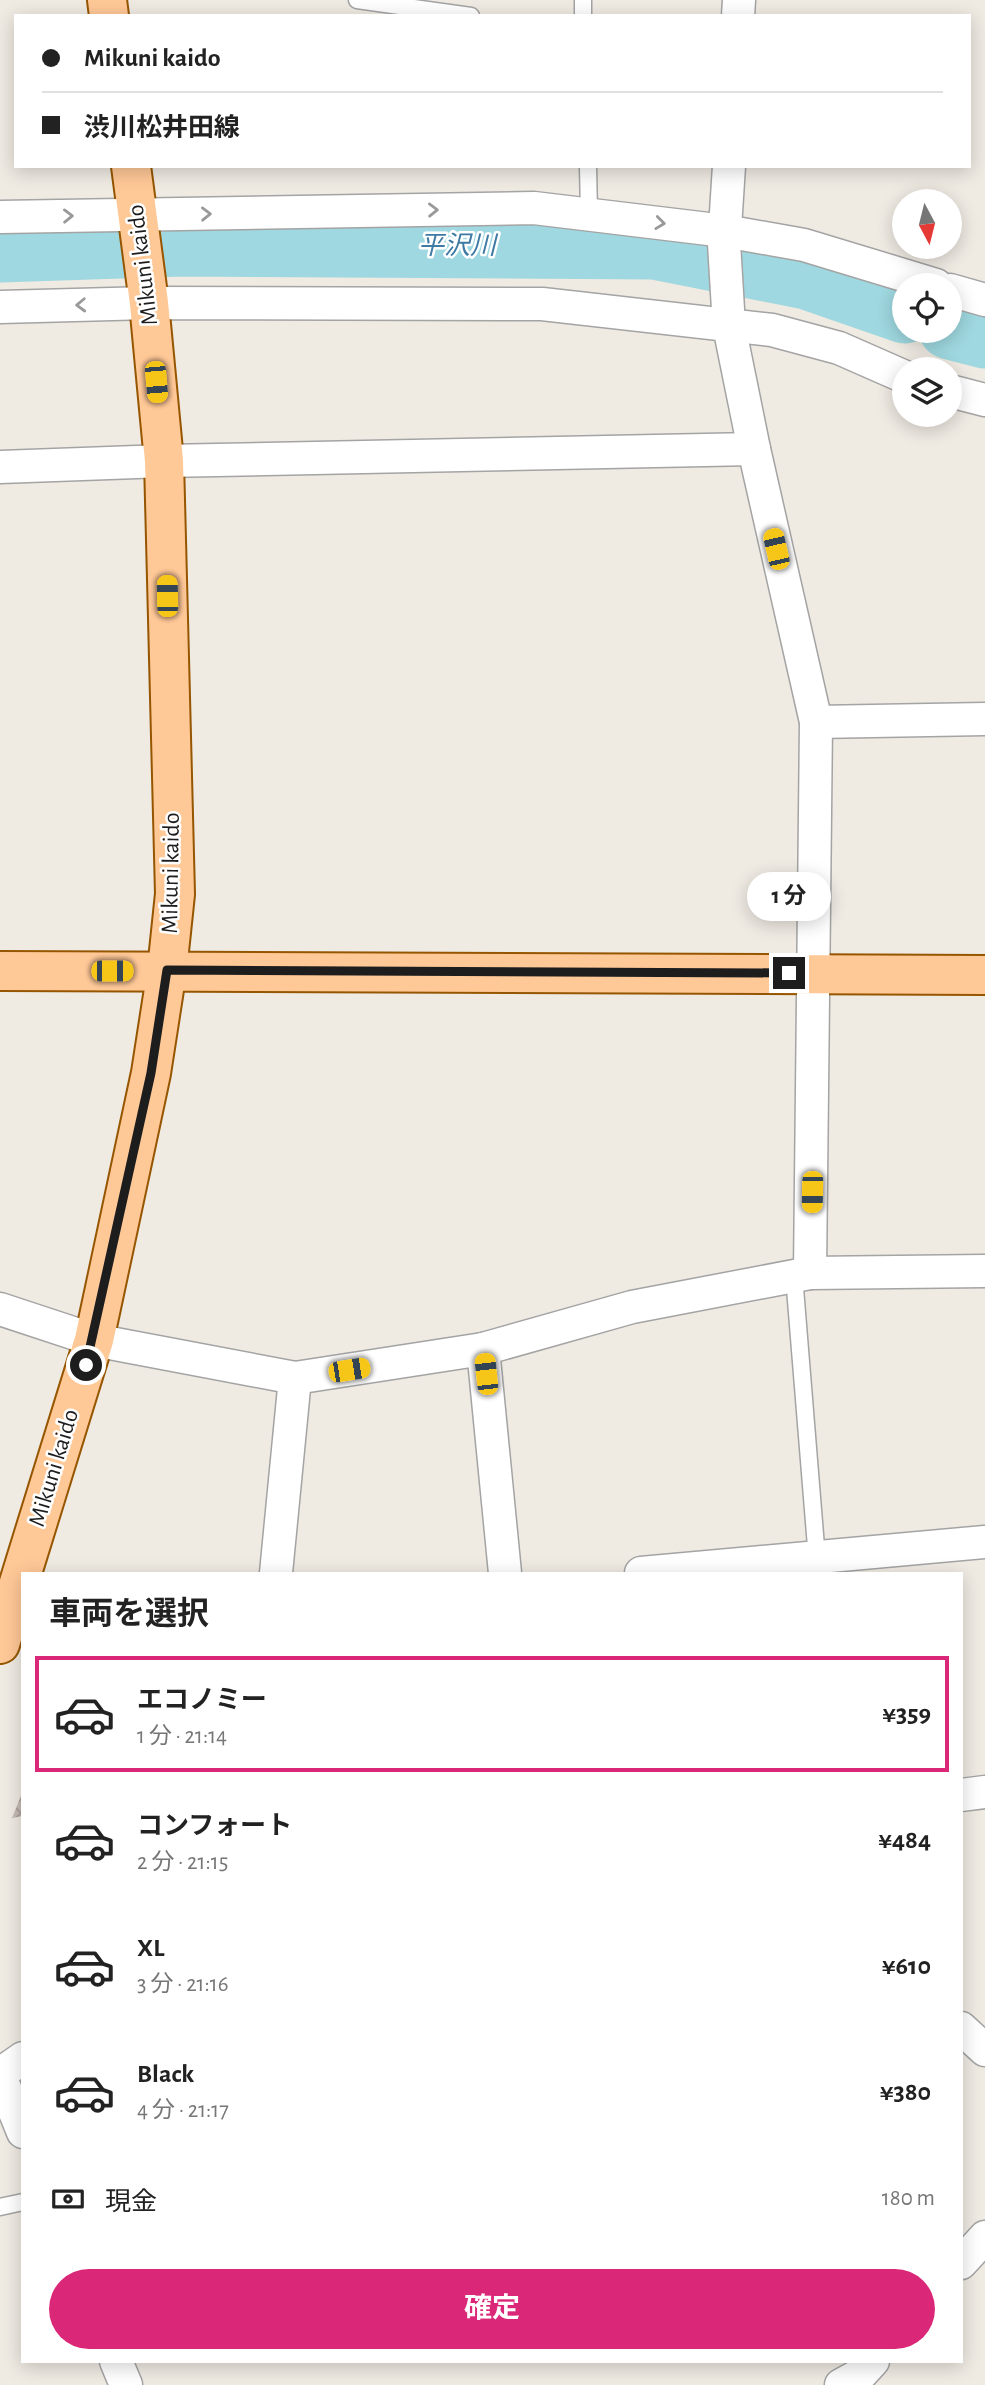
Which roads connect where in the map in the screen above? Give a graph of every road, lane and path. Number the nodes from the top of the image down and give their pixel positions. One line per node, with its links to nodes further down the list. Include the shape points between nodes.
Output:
1 (357, 0): 2 (lane)
2 (422, 5): 3 (lane)
3 (462, 14)
4 (131, 168): 9 (main road, Mikuni kaido)
5 (588, 168): 7 (lane)
6 (729, 168): 10 (street)
7 (589, 214): 9 (street, one-way to 7, via 534,208); 10 (street, one-way to 10)
8 (0, 217): 9 (street, one-way to 9)
9 (138, 219): 12 (main road, Mikuni kaido)
10 (724, 237): 11 (street, via 804,245); 16 (street)
11 (896, 273)
12 (147, 290): 15 (street, one-way to 15); 16 (street); 21 (main road, Mikuni kaido)
13 (962, 293): 14 (street)
14 (985, 300)
15 (0, 307)
16 (728, 314): 17 (street, via 839,348); 20 (street)
17 (892, 371)
18 (962, 394): 19 (street)
19 (985, 400)
20 (754, 449): 21 (street); 24 (street)
21 (164, 461): 22 (street); 25 (main road, Mikuni kaido, via 175,894)
22 (0, 467)
23 (985, 719): 24 (street)
24 (816, 722): 27 (street)
25 (167, 970): 26 (main road); 27 (main road); 32 (main road, Mikuni kaido, via 151,1073)
26 (0, 971)
27 (816, 973): 28 (main road); 30 (street)
28 (985, 975)
29 (985, 1271): 30 (street)
30 (802, 1275): 33 (street, via 632,1307); 36 (lane)
31 (0, 1310): 32 (street)
32 (94, 1340): 34 (street); 37 (main road, Mikuni kaido)
33 (483, 1349): 34 (street); 39 (street)
34 (295, 1378): 38 (street)
35 (985, 1542): 36 (street)
36 (817, 1559): 40 (street)
37 (22, 1572)
38 (276, 1572)
39 (506, 1572)
40 (654, 1572)
41 (21, 1576): 42 (main road, Mikuni kaido)
42 (0, 1644)
43 (21, 1647): 44 (street)
44 (0, 1650)
45 (985, 1792): 46 (street)
46 (963, 1795)
47 (963, 2030): 48 (street)
48 (985, 2050)
49 (21, 2059): 50 (street)
50 (0, 2075): 51 (street)
51 (21, 2127)
52 (21, 2202): 53 (lane)
53 (0, 2207)
54 (985, 2237): 55 (street)
55 (963, 2261)
56 (117, 2363): 57 (street)
57 (126, 2385)

